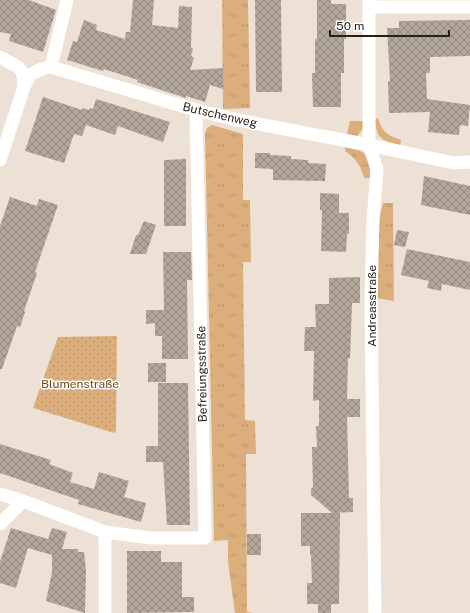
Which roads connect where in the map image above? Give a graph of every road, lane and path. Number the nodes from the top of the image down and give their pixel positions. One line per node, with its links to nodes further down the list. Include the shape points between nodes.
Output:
1 (68, 0): 5 (street)
2 (369, 3): 3 (street); 8 (street, Andreasstraße)
3 (470, 7)
4 (0, 57): 6 (street, via 18,67 23,73)
5 (51, 67): 6 (street, via 30,75); 7 (street, Butschenweg)
6 (24, 87): 9 (street)
7 (196, 110): 8 (street, Butschenweg); 14 (street, Befreiungsstraße, via 205,538 152,538)
8 (369, 145): 10 (street, Butschenweg, via 454,163); 16 (street, Andreasstraße, via 377,169 371,303)
9 (0, 160)
10 (470, 162)
11 (0, 494): 12 (street)
12 (23, 501): 13 (street); 14 (street)
13 (0, 524)
14 (105, 532): 15 (street)
15 (105, 613)
16 (375, 613)

